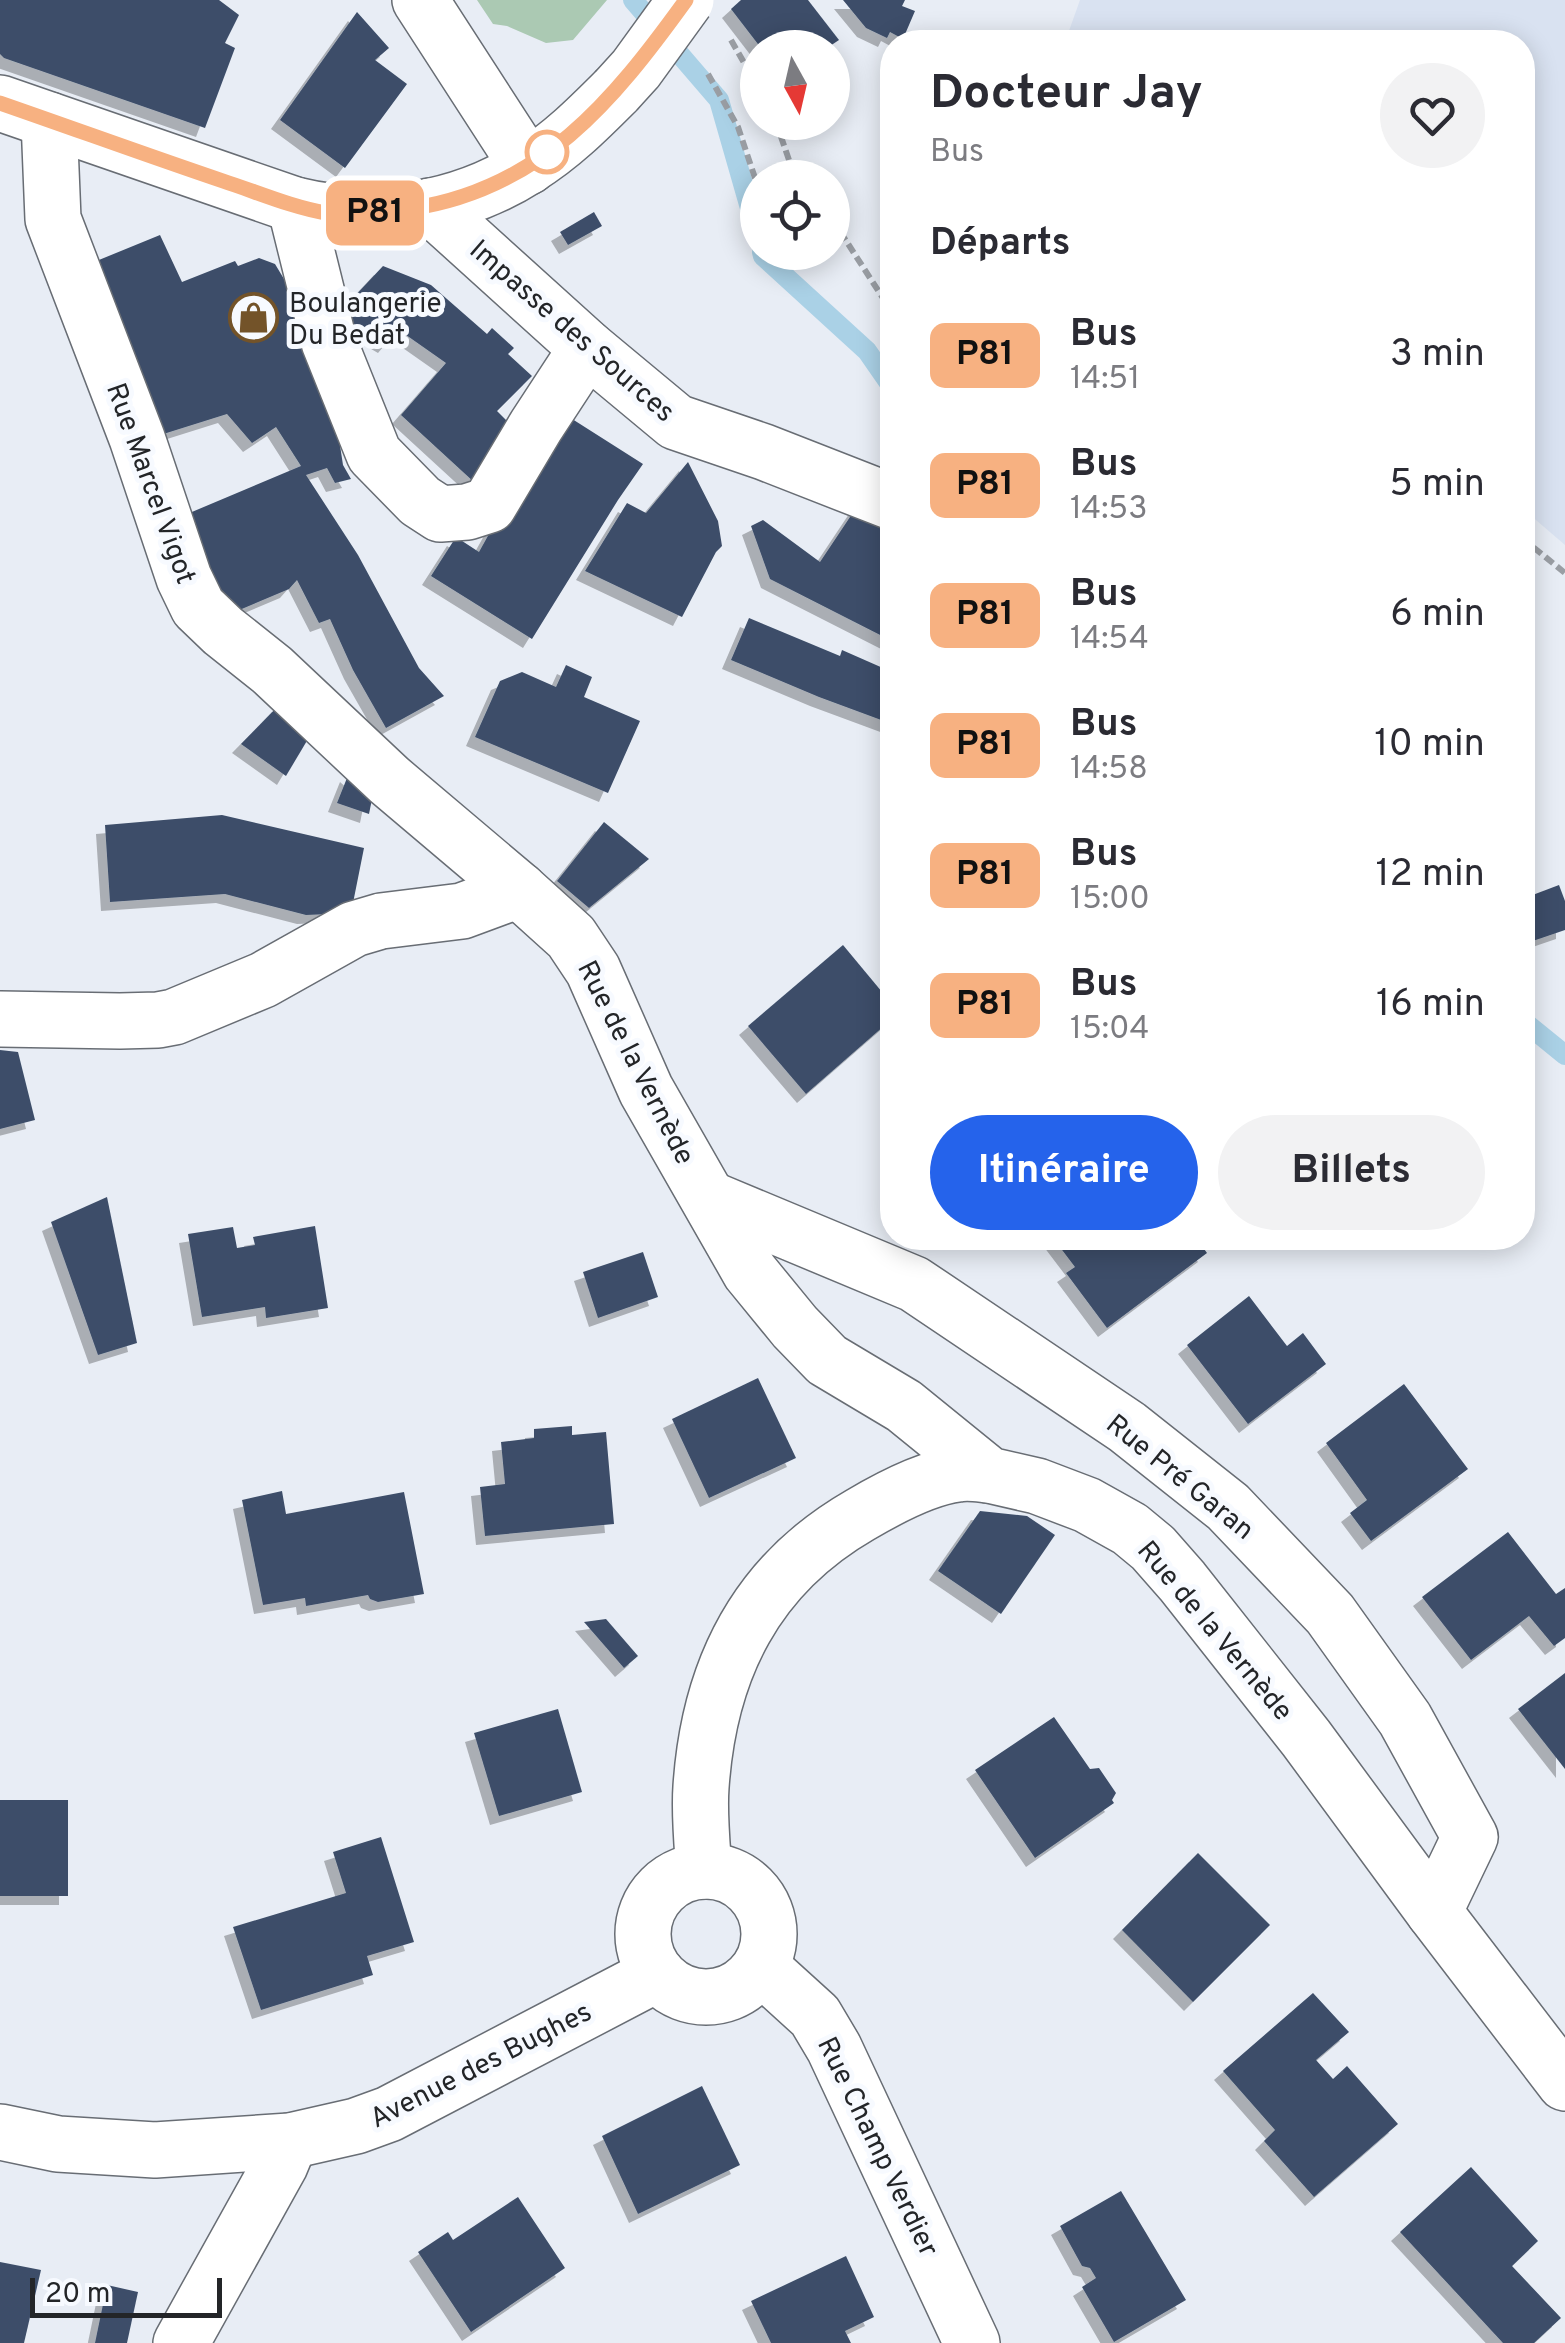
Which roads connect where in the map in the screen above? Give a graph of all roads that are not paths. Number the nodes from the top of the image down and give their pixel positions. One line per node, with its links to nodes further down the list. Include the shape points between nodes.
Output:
1 (420, 0): 4 (street)
2 (686, 0): 4 (street, bridge, via 616,91)
3 (25, 112): 5 (street); 9 (street, Rue Marcel Vigot, via 53,218 198,607)
4 (528, 167): 6 (street)
5 (295, 205): 6 (street, via 328,213); 7 (street, via 329,342 374,454 440,514 489,505)
6 (430, 206): 7 (street, Impasse des Sources)
7 (586, 348): 8 (street, Impasse des Sources, via 676,422)
8 (880, 497)
9 (519, 890): 10 (street, via 462,911 354,929 263,980 174,1017); 11 (street, Rue de la Vernède, via 571,938 593,970 646,1090)
10 (0, 1019)
11 (710, 1199): 12 (street, Rue de la Vernède, via 750,1272 827,1360 904,1406); 14 (street, Rue Pré Garan, via 914,1284 1127,1427 1228,1506 1330,1614 1405,1720 1470,1837)
12 (988, 1475): 13 (street, via 958,1474 881,1503 837,1528 763,1599 736,1640 710,1727 701,1786); 14 (street, Rue de la Vernède, via 1087,1505 1153,1548 1306,1738)
13 (704, 1871): 15 (street, via 733,1876 760,1900 770,1932); 16 (street, via 678,1878 649,1906 644,1946)
14 (1434, 1912): 17 (street, Rue de la Vernède)
15 (762, 1967): 16 (street, via 746,1984 705,1998 683,1994); 21 (street, Rue Champ Verdier, via 815,2016 834,2048)
16 (657, 1974): 19 (street, Avenue des Bughes, via 389,2114)
17 (1565, 2082)
18 (0, 2132): 19 (street, Avenue des Bughes, via 58,2144 155,2150)
19 (290, 2141): 20 (street)
20 (180, 2343)
21 (972, 2343)

